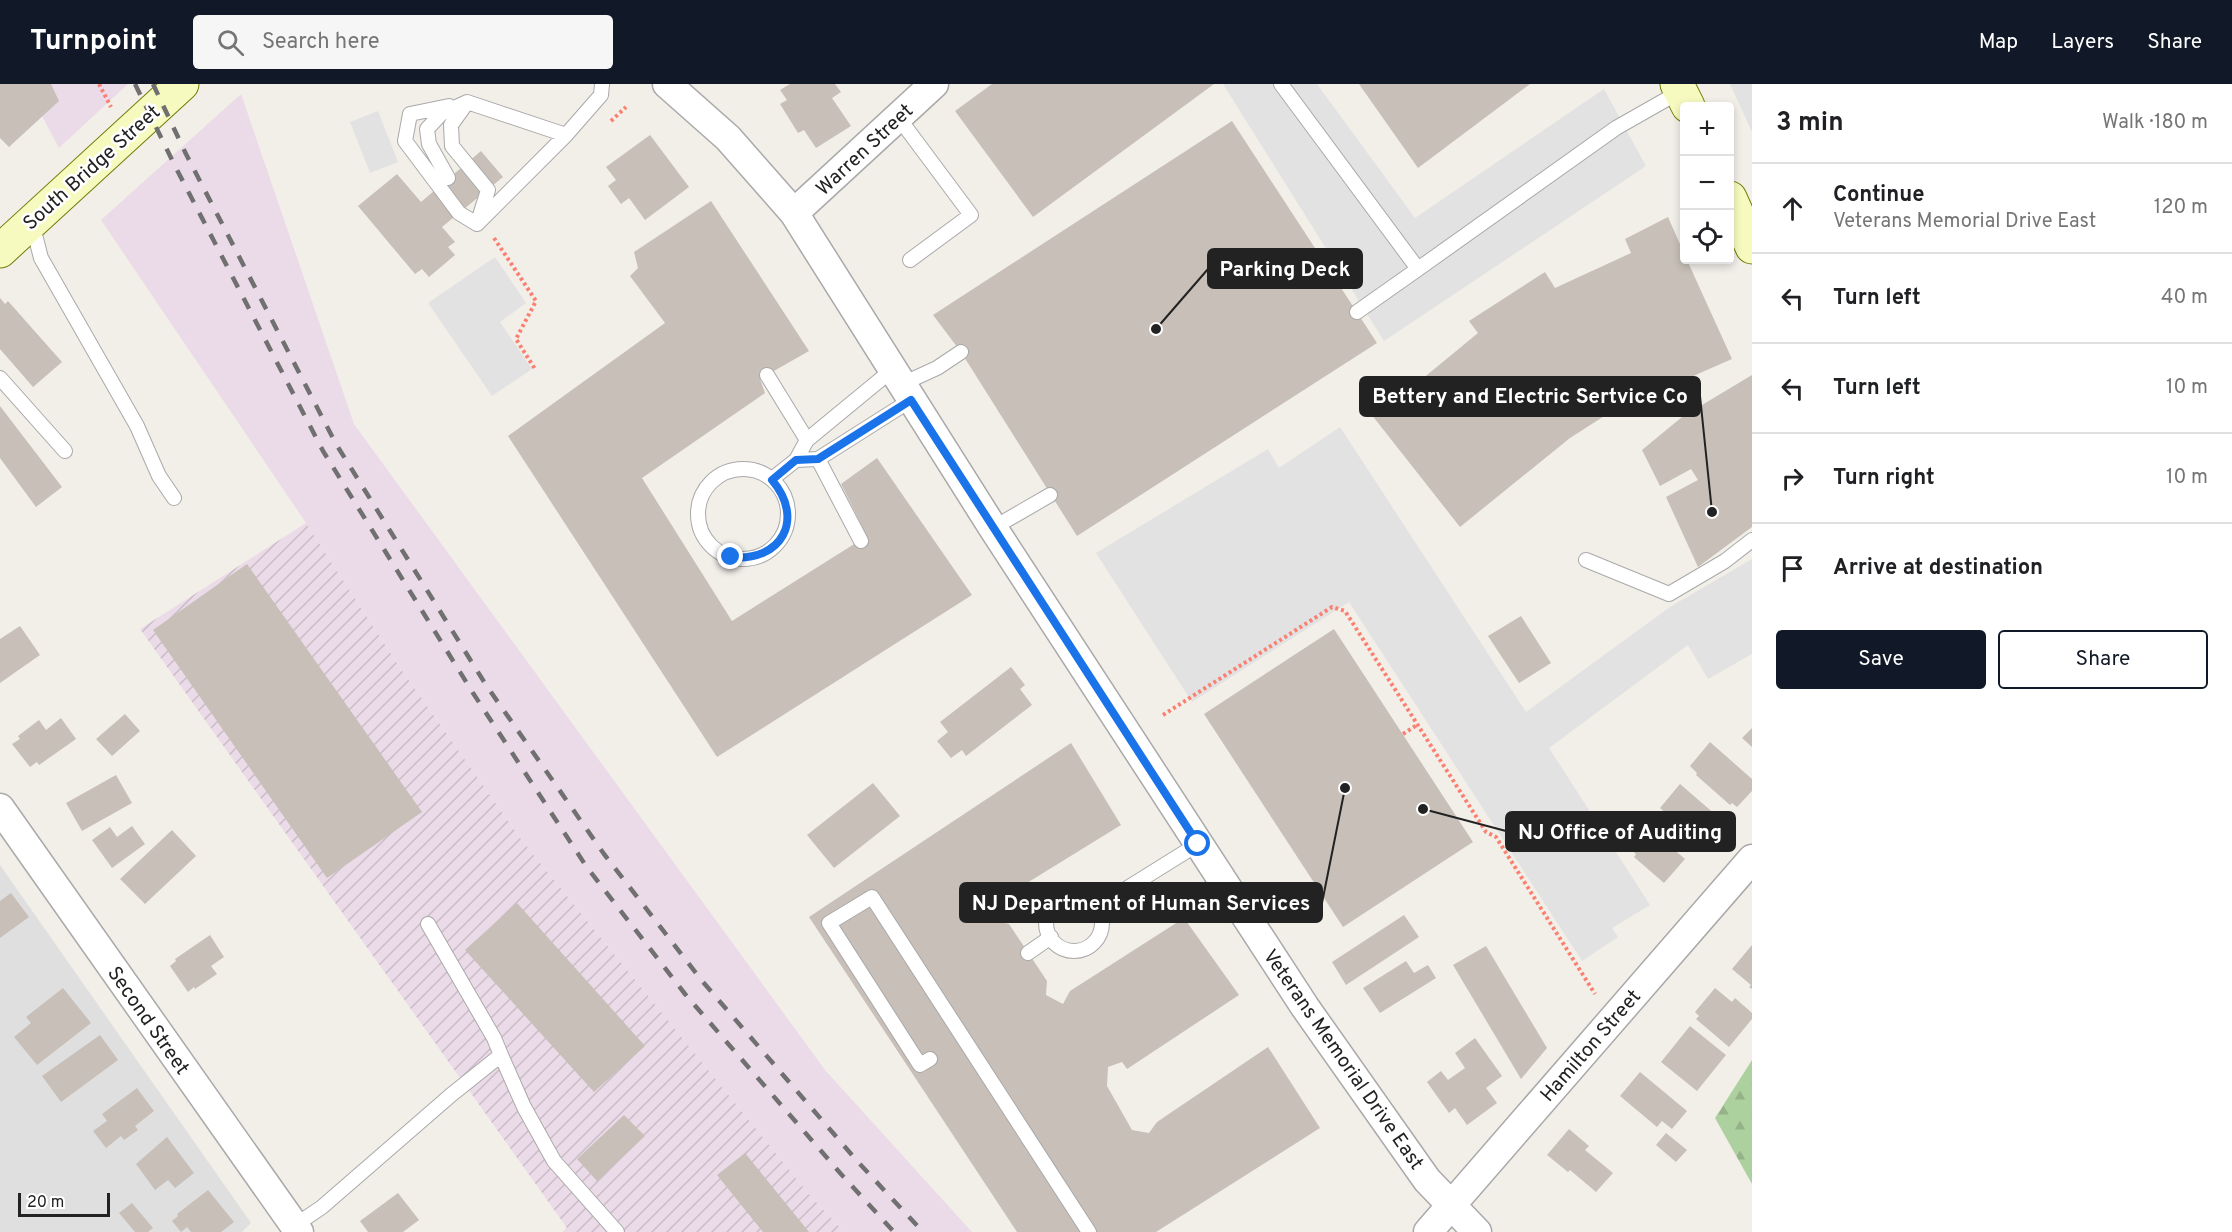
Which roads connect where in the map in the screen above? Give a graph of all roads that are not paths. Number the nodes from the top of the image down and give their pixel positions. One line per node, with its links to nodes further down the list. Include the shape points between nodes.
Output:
1 (182, 84): 14 (street, South Bridge Street)
2 (602, 84): 9 (lane, via 601,95)
3 (667, 84): 13 (street, Veterans Memorial Drive East, via 728,138)
4 (934, 84): 8 (street, Warren Street)
5 (1281, 84): 19 (lane)
6 (1682, 94): 19 (lane, via 1616,128)
7 (467, 102): 9 (lane); 10 (lane, via 441,114 427,129 429,144); 15 (lane, via 451,125 452,146 488,190); 15 (lane, via 410,114 405,141 459,213)
8 (898, 117): 13 (street, Warren Street); 18 (lane, via 971,215)
9 (566, 135): 15 (lane)
10 (448, 178)
11 (468, 205): 15 (lane)
12 (1734, 207): 16 (street)
13 (794, 213): 24 (street, Veterans Memorial Drive East)
14 (32, 221): 17 (street, South Bridge Street); 31 (lane, via 41,258)
15 (477, 224)
16 (1752, 247)
17 (0, 251)
18 (910, 260)
19 (1418, 269): 20 (lane)
20 (1357, 312)
21 (961, 352): 24 (lane)
22 (767, 375): 25 (lane)
23 (0, 378): 26 (lane)
24 (902, 385): 25 (lane); 27 (lane); 32 (street, Veterans Memorial Drive East)
25 (807, 440): 28 (lane)
26 (65, 451)
27 (818, 459): 28 (lane); 34 (lane)
28 (796, 460): 29 (lane)
29 (772, 480): 29 (lane, via 746,469 731,471 707,486 700,499 700,527 717,551 746,559 774,547 788,520 782,491)
30 (1050, 495): 32 (lane)
31 (174, 498)
32 (993, 528): 37 (street, Veterans Memorial Drive East)
33 (1752, 540): 35 (lane, via 1669,594)
34 (861, 541)
35 (1586, 560)
36 (0, 808): 46 (street, Second Street)
37 (1198, 844): 39 (lane); 45 (street, Veterans Memorial Drive East, via 1305,1007 1427,1180)
38 (1752, 859): 45 (street, Hamilton Street)
39 (1097, 907): 41 (lane, via 1090,900 1073,895 1056,902 1047,917); 41 (lane, via 1102,924 1096,941 1088,947 1071,951)
40 (428, 924): 43 (lane)
41 (1051, 937): 42 (lane)
42 (1028, 953)
43 (501, 1055): 46 (lane); 47 (lane, via 554,1161)
44 (930, 1059): 48 (lane, via 920,1065 829,923 873,897)
45 (1451, 1206): 49 (street, Hamilton Street); 50 (street, Veterans Memorial Drive East)
46 (294, 1230)
47 (617, 1232)
48 (1089, 1232)
49 (1428, 1232)
50 (1477, 1232)

